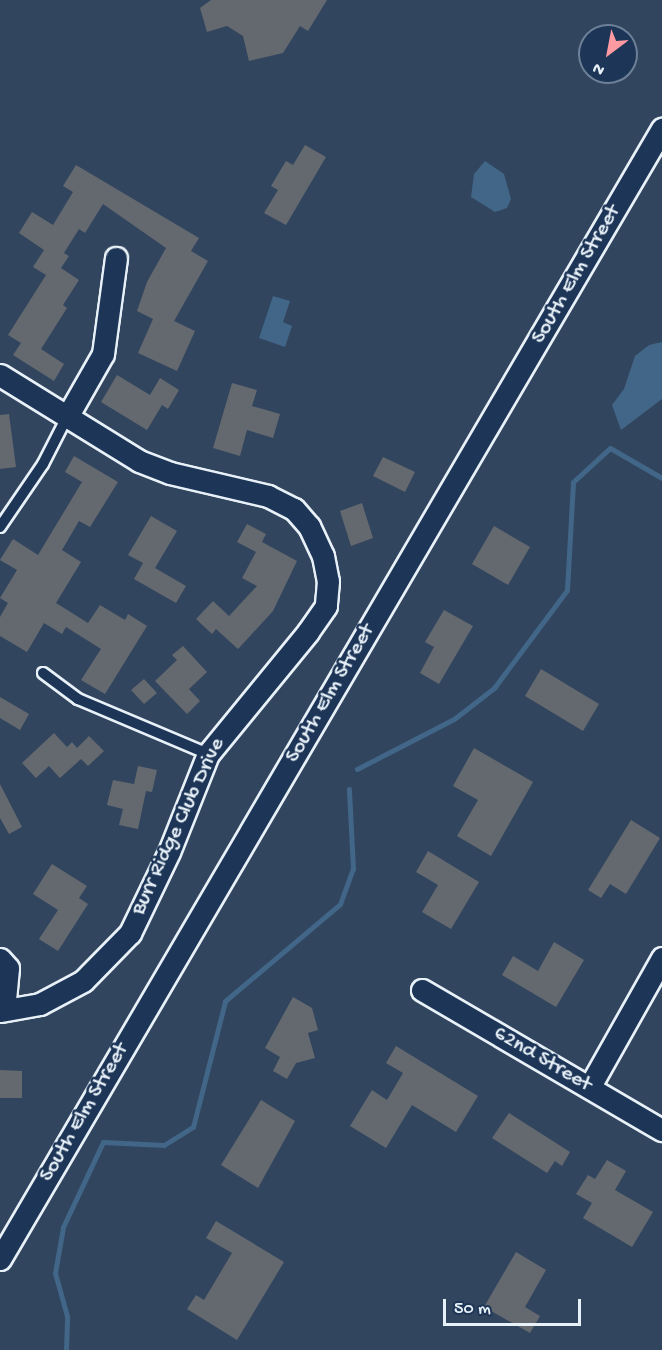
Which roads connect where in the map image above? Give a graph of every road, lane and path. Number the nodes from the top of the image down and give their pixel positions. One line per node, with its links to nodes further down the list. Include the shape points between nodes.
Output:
1 (662, 129): 14 (street, South Elm Street)
2 (116, 258): 4 (street, via 103,354)
3 (0, 375): 4 (street, Burr Ridge Club Drive)
4 (67, 417): 5 (lane, via 43,464); 7 (street, Burr Ridge Club Drive, via 139,461 282,502 309,526 323,556 328,581 326,606)
5 (0, 527)
6 (43, 673): 7 (lane, via 78,699)
7 (208, 754): 11 (street, Burr Ridge Club Drive, via 169,852 130,933 83,981 40,1004)
8 (662, 958): 12 (street)
9 (0, 959): 11 (street, Burr Ridge Club Drive, via 8,968)
10 (422, 990): 12 (street, 62nd Street)
11 (2, 1010)
12 (590, 1086): 13 (street, 62nd Street)
13 (662, 1130)
14 (0, 1259)

